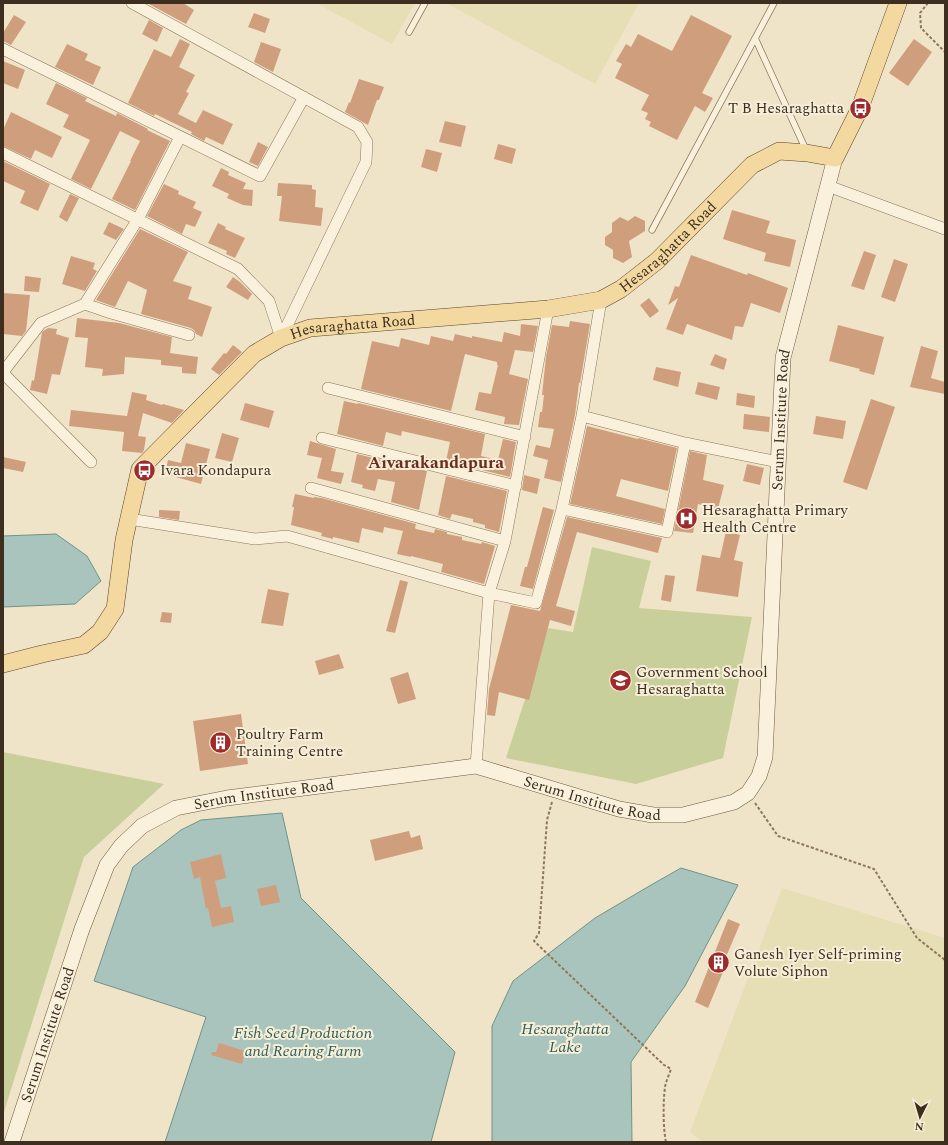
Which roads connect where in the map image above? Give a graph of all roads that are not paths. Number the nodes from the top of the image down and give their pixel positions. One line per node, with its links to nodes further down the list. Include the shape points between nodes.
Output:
1 (132, 3): 8 (street)
2 (426, 3): 5 (lane)
3 (774, 3): 6 (lane)
4 (898, 3): 12 (main road, via 860,108)
5 (409, 32)
6 (755, 38): 11 (lane); 16 (lane)
7 (3, 49): 9 (street)
8 (304, 97): 9 (street, via 260,176); 21 (street, via 358,127 367,142 366,162)
9 (180, 137): 14 (street)
10 (3, 153): 14 (street)
11 (807, 153): 12 (main road, Hesaraghatta Road); 17 (main road, Hesaraghatta Road, via 779,151 752,165 657,261 621,289)
12 (835, 158): 13 (main road, Serum Institute Road)
13 (828, 186): 15 (street); 29 (main road, Serum Institute Road, via 783,358)
14 (138, 220): 18 (street); 21 (street, via 238,269 269,301)
15 (945, 229)
16 (652, 230)
17 (601, 300): 19 (main road, Hesaraghatta Road); 24 (street)
18 (85, 304): 20 (street); 22 (street, via 41,323)
19 (548, 309): 21 (main road, Hesaraghatta Road, via 310,328); 25 (street)
20 (189, 335)
21 (281, 338): 33 (main road, Hesaraghatta Road, via 254,354 140,469)
22 (3, 373): 28 (street)
23 (328, 388): 25 (street)
24 (582, 416): 27 (street); 32 (street)
25 (525, 437): 30 (street)
26 (322, 438): 30 (street)
27 (684, 443): 29 (street); 32 (street, via 666,532)
28 (91, 462)
29 (778, 462): 37 (main road, Serum Institute Road, via 765,757 759,776 748,793 734,802 683,815 653,815 619,809)
30 (516, 486): 34 (street)
31 (311, 488): 34 (street)
32 (562, 509): 35 (street, via 536,603)
33 (129, 520): 35 (street, via 255,539 288,536); 36 (main road, Hesaraghatta Road, via 115,609 100,632 84,646)
34 (505, 541): 35 (street)
35 (488, 593): 37 (street)
36 (3, 664)
37 (476, 766): 38 (main road, Serum Institute Road, via 227,798 176,808 142,826 121,846 107,865 82,929)
38 (12, 1142)

